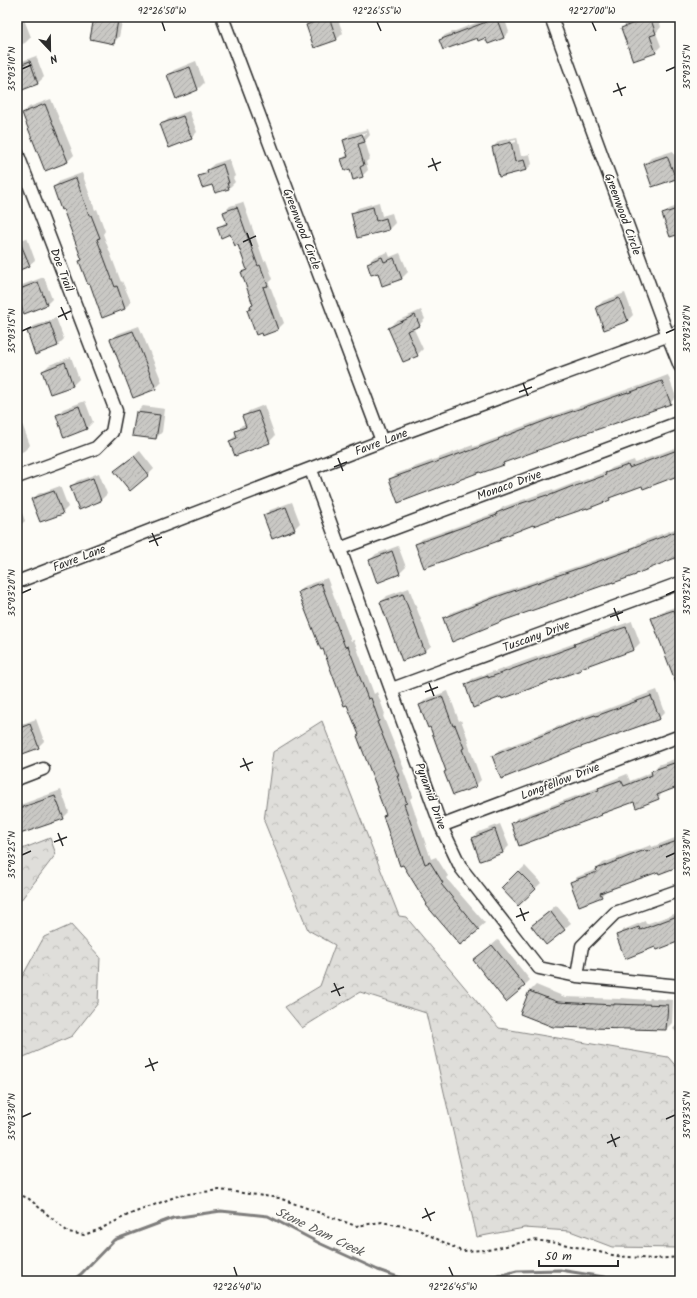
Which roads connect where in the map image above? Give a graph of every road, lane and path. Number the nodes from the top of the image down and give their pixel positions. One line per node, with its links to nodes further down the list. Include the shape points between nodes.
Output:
1 (223, 17): 8 (street, Greenwood Circle)
2 (551, 17): 5 (street, Greenwood Circle)
3 (17, 153): 10 (street, Doe Trail, via 116,412 112,432 96,448)
4 (680, 331): 5 (street, Favre Lane)
5 (668, 336): 6 (street, Greenwood Circle); 8 (street, Favre Lane)
6 (680, 366)
7 (680, 422): 11 (street, Monaco Drive)
8 (382, 441): 9 (street, Favre Lane)
9 (311, 470): 11 (street, Pyramid Drive); 12 (street, Favre Lane)
10 (17, 478)
11 (339, 549): 14 (street, Pyramid Drive)
12 (17, 582)
13 (680, 583): 14 (street, Tuscany Drive)
14 (392, 689): 18 (street, Pyramid Drive)
15 (680, 736): 18 (street, Longfellow Drive)
16 (43, 769): 17 (street)
17 (17, 779)
18 (441, 826): 20 (street, Pyramid Drive, via 461,868 539,968)
19 (680, 890): 20 (street, via 615,913 582,946)
20 (577, 976): 21 (street, Pyramid Drive)
21 (680, 986)
22 (17, 1194): 23 (path, via 28,1198 68,1232 84,1235 180,1195 220,1190 278,1198 356,1226 382,1222 417,1229 461,1251 488,1250 534,1240 617,1256 653,1259)
23 (680, 1257)

